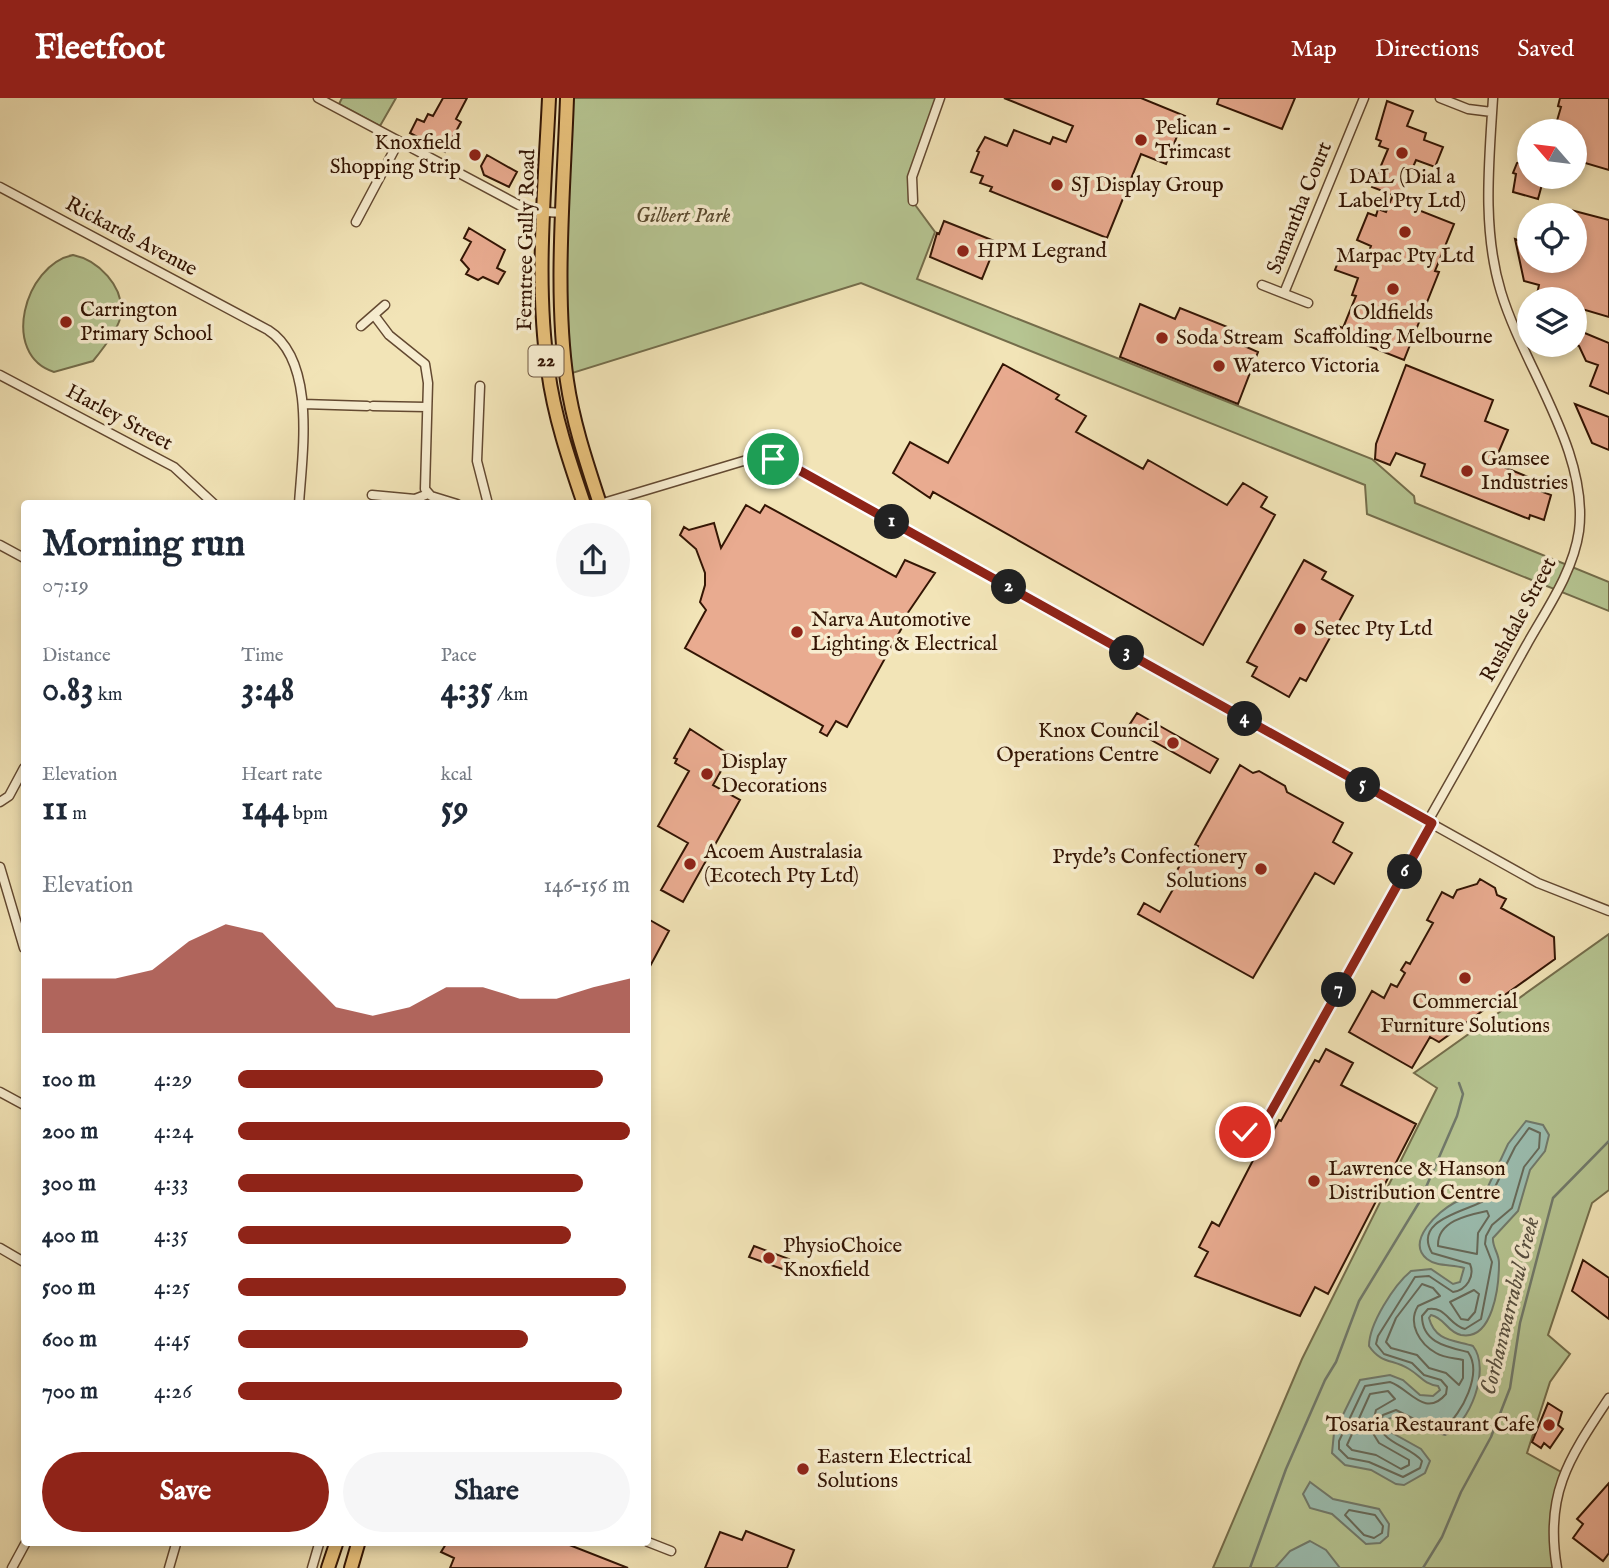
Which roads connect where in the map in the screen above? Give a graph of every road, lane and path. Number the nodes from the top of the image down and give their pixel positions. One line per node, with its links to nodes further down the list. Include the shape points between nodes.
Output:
1 (318, 98): 9 (street)
2 (549, 98): 12 (main road, Ferntree Gully Road / 22)
3 (567, 98): 13 (main road, Ferntree Gully Road / 22)
4 (940, 98): 11 (street, via 912,177)
5 (1364, 98): 16 (street, Samantha Court)
6 (1440, 98): 8 (street)
7 (1493, 98): 8 (street, Rushdale Street)
8 (1492, 112): 38 (street, Rushdale Street, via 1489,206 1495,271 1573,466 1580,520 1563,579)
9 (399, 141): 12 (street, via 530,211); 14 (street)
10 (0, 187): 23 (street, Rickards Avenue, via 273,333 288,350)
11 (913, 201)
12 (544, 213): 13 (street); 31 (main road, Ferntree Gully Road / 22, via 547,369 560,431)
13 (563, 213): 32 (main road, Ferntree Gully Road / 22, via 566,378)
14 (356, 222)
15 (1262, 285): 16 (street, Samantha Court)
16 (1284, 293): 17 (street, Samantha Court)
17 (1308, 303)
18 (385, 305): 19 (street)
19 (374, 315): 20 (street); 24 (street, via 389,335 425,364)
20 (360, 326)
21 (0, 375): 27 (street, Harley Street, via 178,470)
22 (480, 386): 30 (street, via 477,461)
23 (303, 404): 24 (street); 28 (street, Rickards Avenue)
24 (426, 408): 25 (street)
25 (428, 494): 26 (street, via 415,499); 29 (street)
26 (372, 495)
27 (210, 500)
28 (299, 500)
29 (445, 500)
30 (487, 500)
31 (583, 500)
32 (599, 500)
33 (613, 500): 38 (street, via 750,459 783,462)
34 (0, 545): 35 (street)
35 (21, 556)
36 (21, 774): 37 (street, via 9,796)
37 (0, 802)
38 (1430, 822): 40 (street, via 1548,888); 44 (street, Rushdale Street, via 1267,1119 1251,1132)
39 (0, 867): 41 (street)
40 (1609, 911)
41 (21, 938)
42 (0, 1092): 43 (street)
43 (21, 1103)
44 (1228, 1126)
45 (0, 1248): 46 (street)
46 (21, 1260)
47 (1609, 1398): 60 (street, via 1560,1479 1553,1522)
48 (651, 1543): 54 (street)
49 (24, 1546): 55 (street)
50 (175, 1546): 56 (street)
51 (319, 1546): 57 (street)
52 (335, 1546): 58 (main road)
53 (357, 1546): 59 (main road)
54 (671, 1551)
55 (12, 1568)
56 (169, 1568)
57 (312, 1568)
58 (328, 1568)
59 (351, 1568)
60 (1557, 1568)

